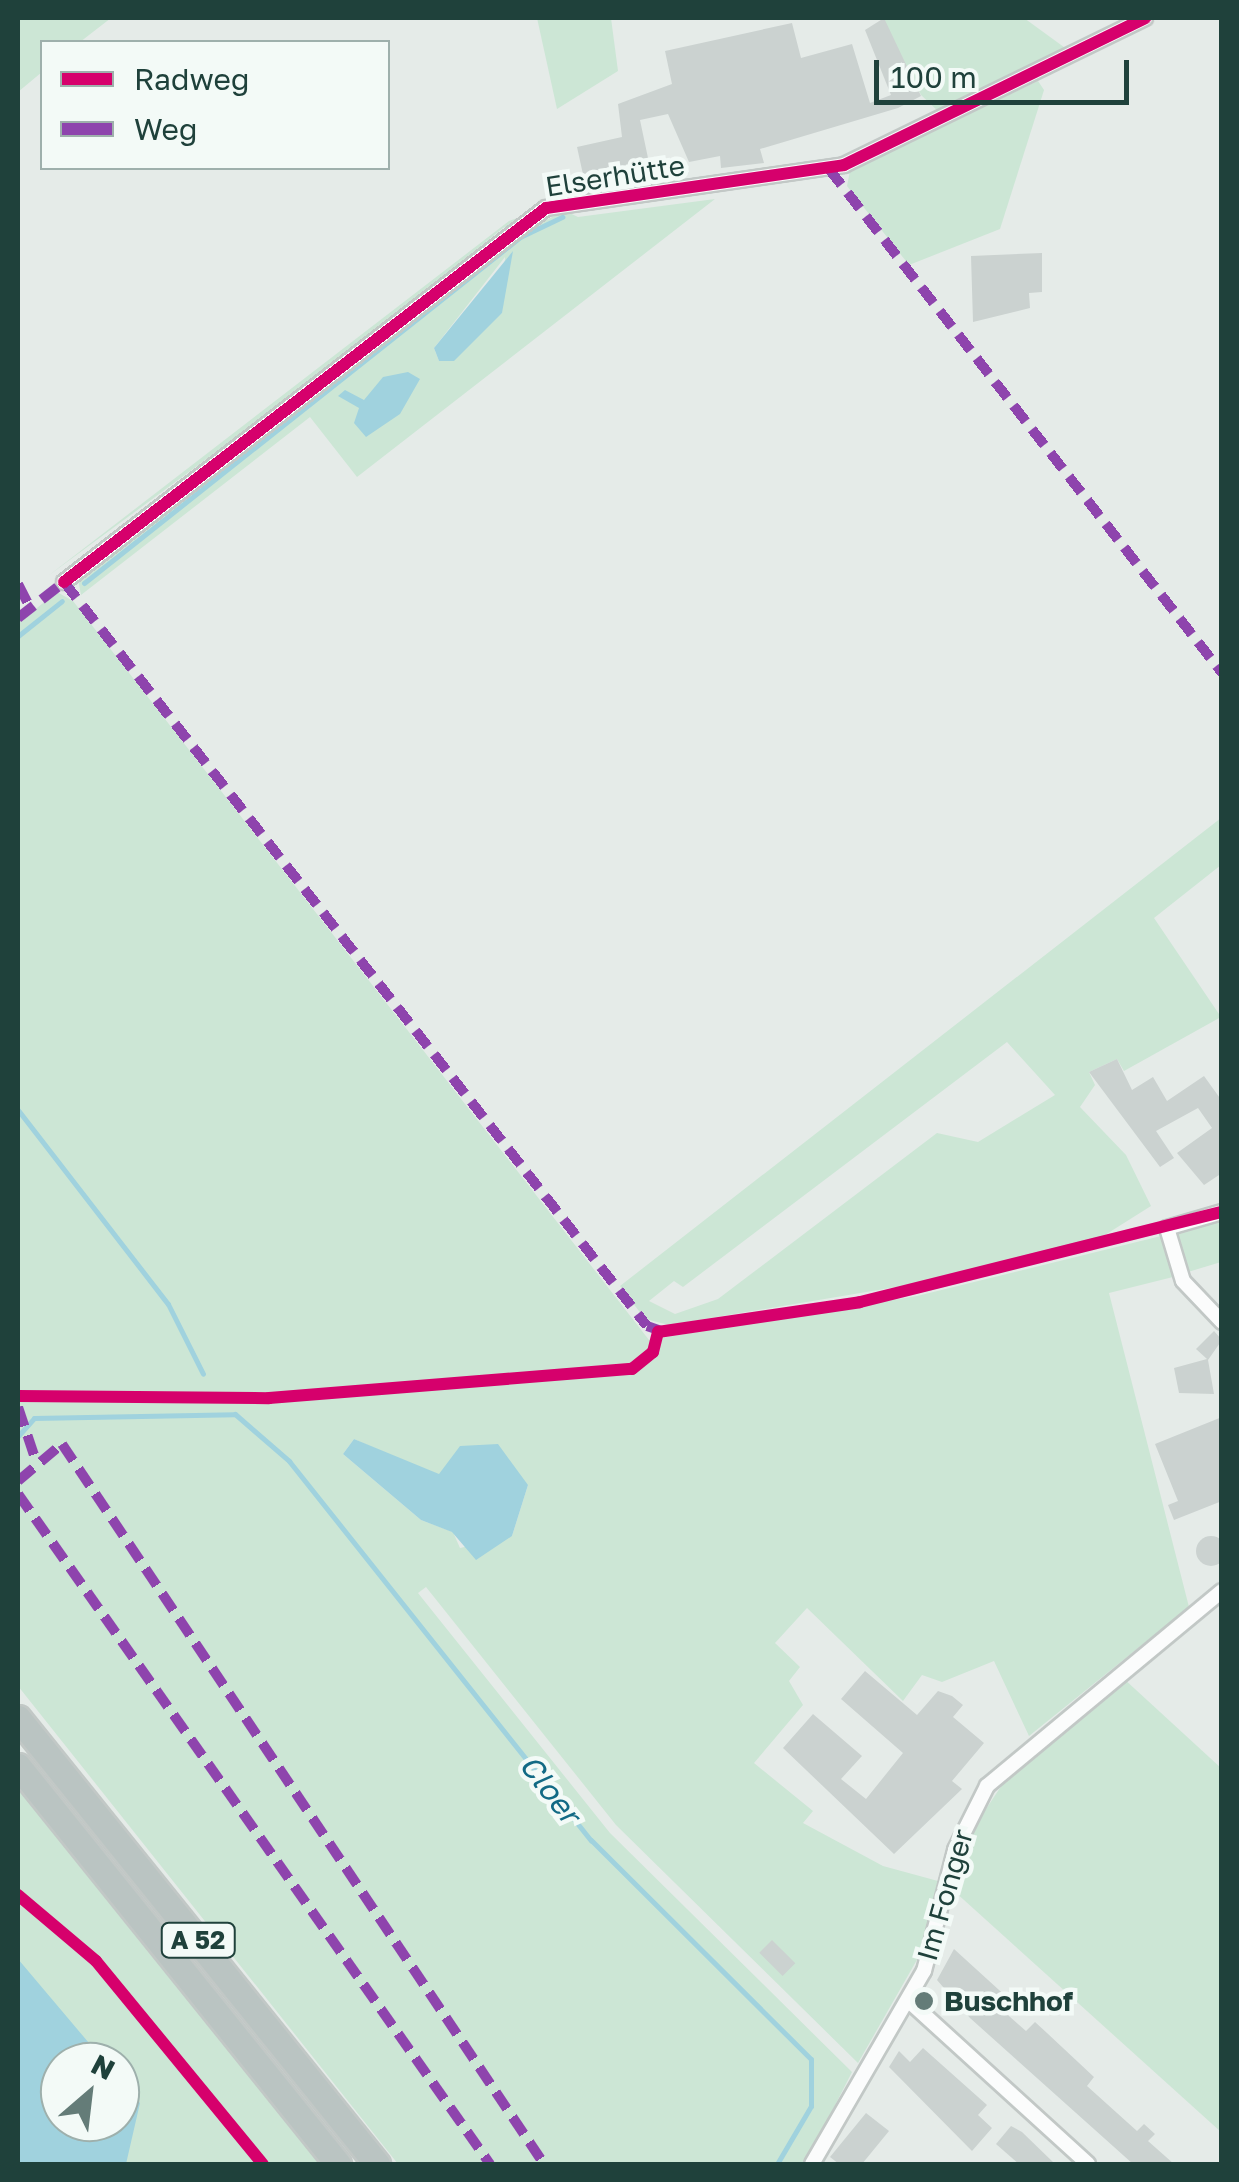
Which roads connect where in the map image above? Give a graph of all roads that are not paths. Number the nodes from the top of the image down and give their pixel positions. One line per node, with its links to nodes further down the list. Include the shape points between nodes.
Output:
1 (1144, 18): 2 (street, Elserhütte, via 844,166 546,208)
2 (64, 582)
3 (1222, 1212): 4 (street, via 1168,1228 1182,1281)
4 (1222, 1322)
5 (1222, 1591): 8 (street, Im Fonger, via 986,1786 954,1850)
6 (18, 1718): 10 (highway, A 52)
7 (18, 1766): 9 (highway, A 52)
8 (910, 2001): 11 (street, Im Fonger); 12 (street)
9 (338, 2164)
10 (377, 2164)
11 (812, 2164)
12 (1088, 2164)

